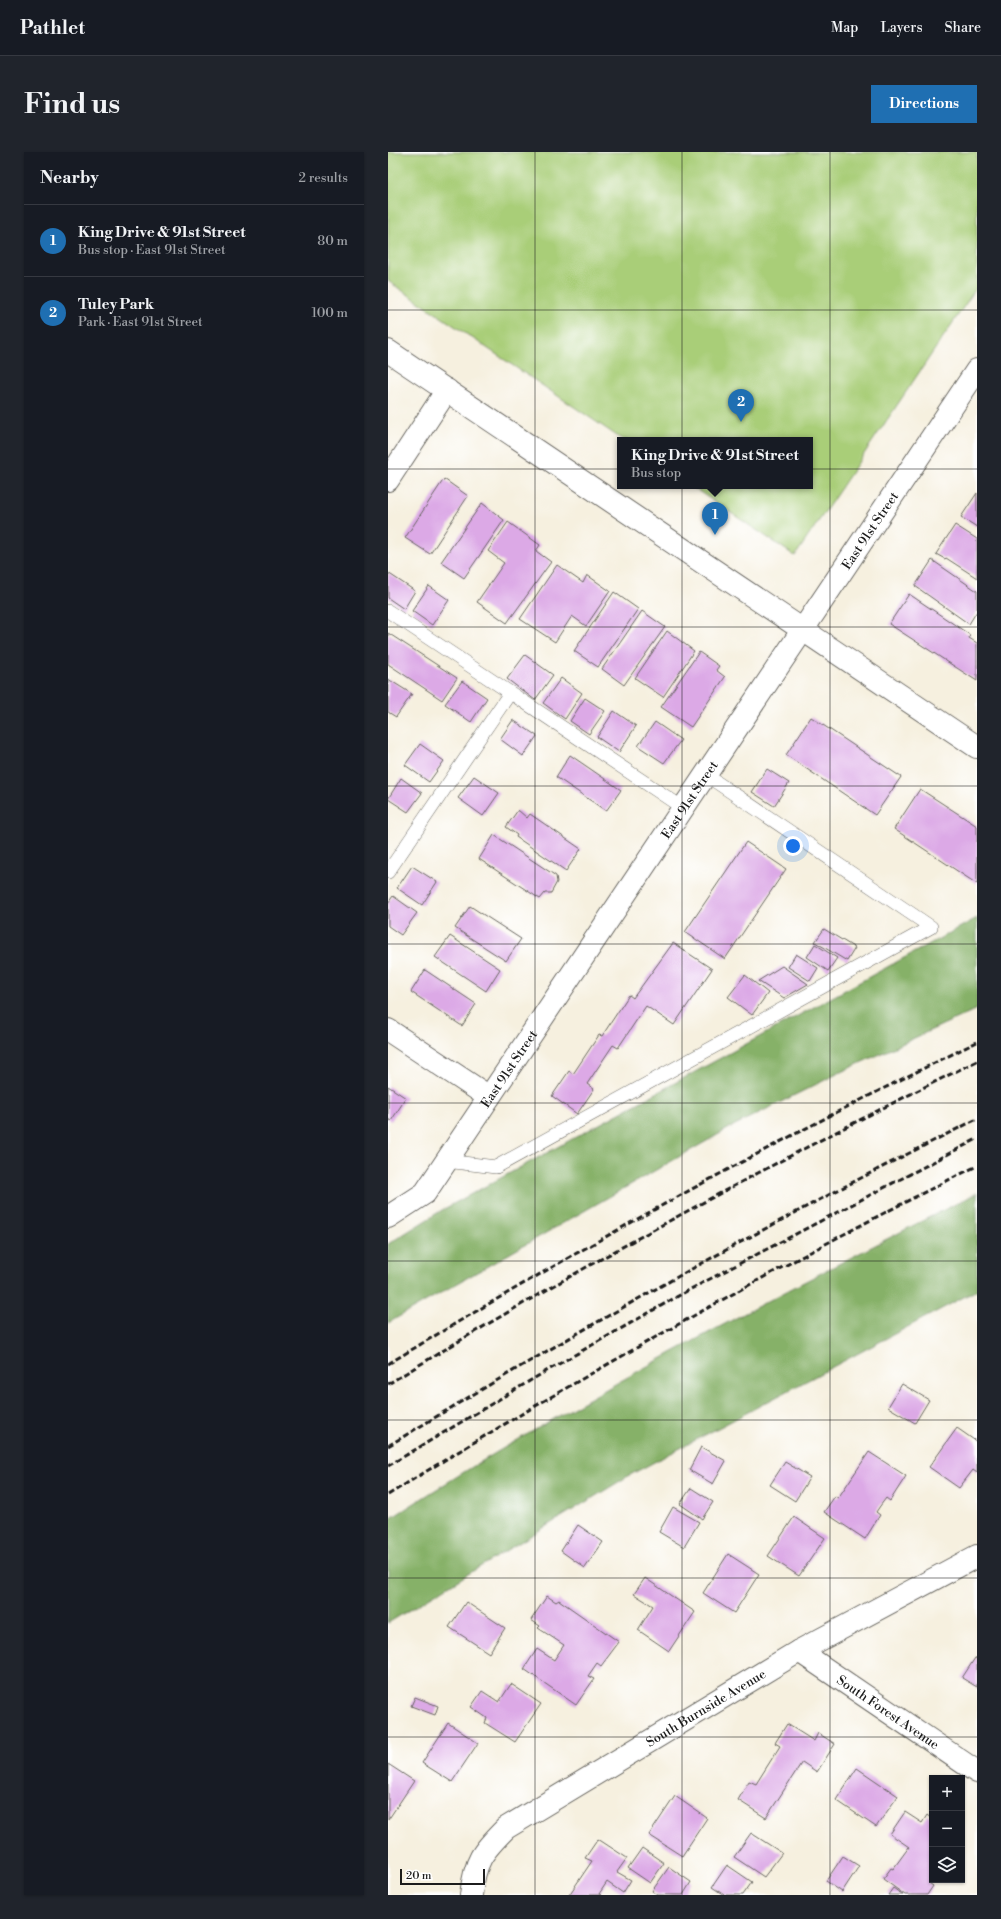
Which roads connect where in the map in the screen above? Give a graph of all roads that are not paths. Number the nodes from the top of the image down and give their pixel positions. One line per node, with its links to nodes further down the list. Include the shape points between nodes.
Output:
1 (388, 351): 3 (street)
2 (977, 370): 6 (street, East 91st Street)
3 (447, 390): 4 (street); 6 (street)
4 (388, 480)
5 (388, 611): 7 (lane)
6 (802, 630): 8 (street); 9 (street, East 91st Street)
7 (510, 693): 10 (lane); 11 (lane)
8 (977, 747)
9 (706, 775): 10 (street, East 91st Street); 14 (lane, via 931,927 496,1168)
10 (683, 808): 13 (street, East 91st Street)
11 (388, 872)
12 (388, 1030): 13 (street)
13 (489, 1097): 14 (street, East 91st Street)
14 (446, 1161): 15 (street, East 91st Street, via 425,1193)
15 (388, 1217)
16 (977, 1556): 17 (street, South Burnside Avenue)
17 (799, 1651): 18 (street, South Forest Avenue); 19 (street, South Burnside Avenue, via 506,1828 483,1851 473,1876)
18 (977, 1772)
19 (471, 1895)

